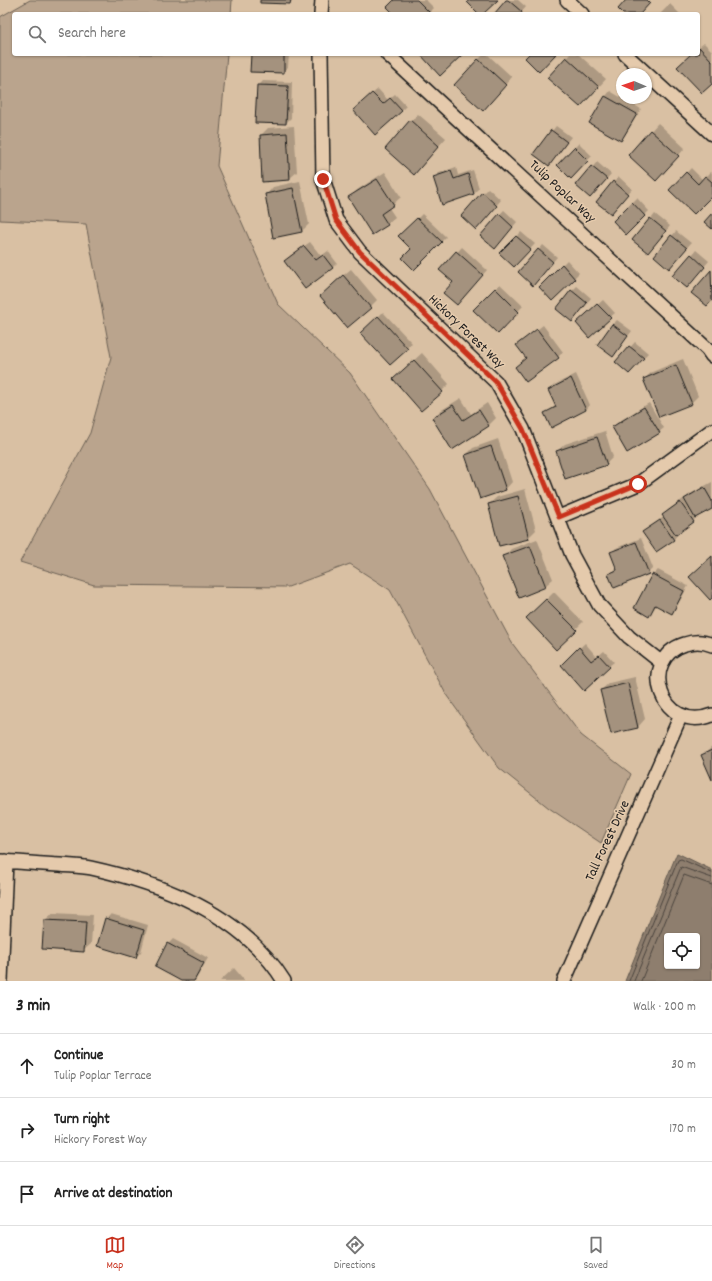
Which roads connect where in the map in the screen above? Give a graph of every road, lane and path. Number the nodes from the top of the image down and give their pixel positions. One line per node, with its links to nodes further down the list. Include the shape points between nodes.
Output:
1 (322, 0): 3 (street)
2 (567, 0): 4 (street)
3 (321, 12)
4 (580, 12)
5 (321, 56): 11 (street, Hickory Forest Way, via 323,179 336,220 360,252 496,382 523,429)
6 (389, 56): 9 (street, Tulip Poplar Way)
7 (627, 56): 8 (street)
8 (712, 134)
9 (712, 356)
10 (712, 430): 11 (street, via 638,484)
11 (559, 517): 13 (street, Hickory Forest Way, via 572,555 599,605 629,637)
12 (712, 645): 13 (street, via 692,641 669,653)
13 (662, 663): 14 (street, via 658,676 661,693 671,709)
14 (681, 715): 15 (street, via 691,718); 19 (street, Tall Forest Drive)
15 (712, 715)
16 (3, 861): 17 (street); 18 (street, via 90,867 172,891 240,931 276,968)
17 (0, 981)
18 (284, 981)
19 (564, 981)

